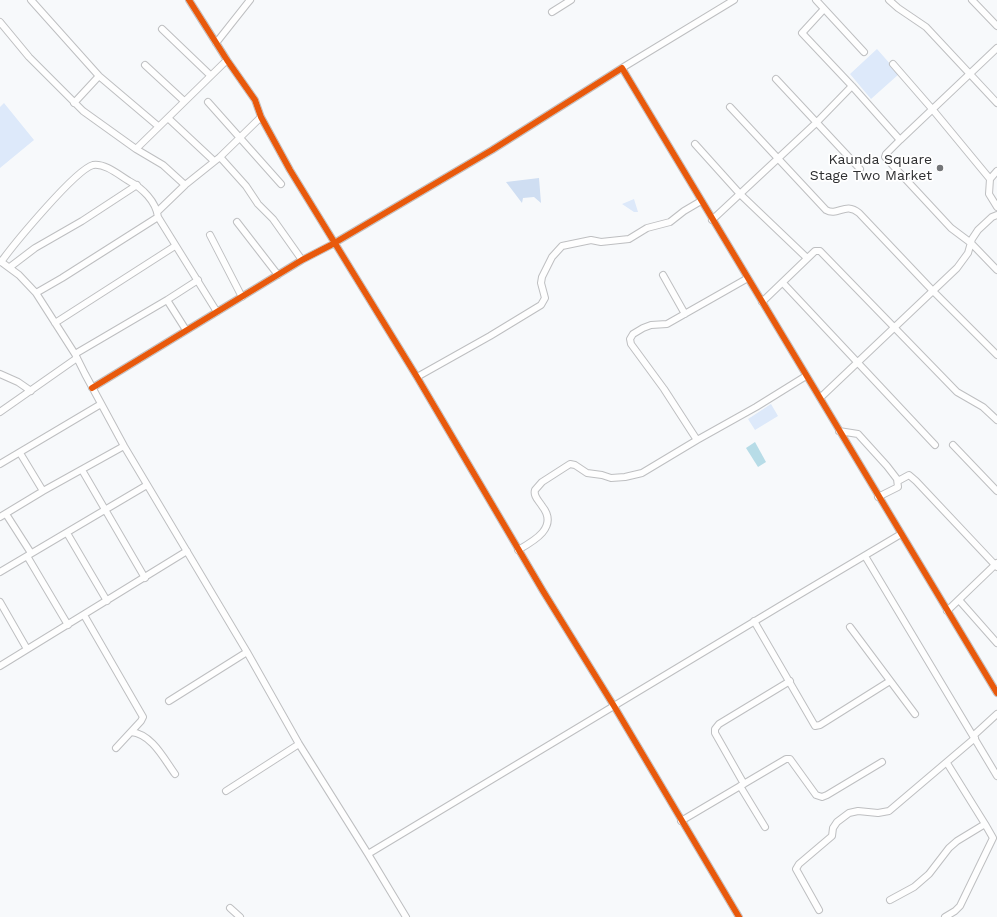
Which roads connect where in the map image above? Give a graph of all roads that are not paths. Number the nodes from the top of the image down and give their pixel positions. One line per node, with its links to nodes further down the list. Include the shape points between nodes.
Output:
1 (31, 0): 23 (street)
2 (189, 0): 14 (street)
3 (250, 0): 14 (street)
4 (571, 0): 10 (street)
5 (734, 0): 20 (street)
6 (816, 0): 9 (street)
7 (890, 0): 21 (street, via 926,27)
8 (972, 0): 12 (street)
9 (824, 9): 16 (street); 25 (street, via 802,33)
10 (552, 12)
11 (0, 22): 28 (street, via 29,57)
12 (997, 26)
13 (162, 29): 22 (street)
14 (216, 43): 17 (street)
15 (997, 48): 21 (street)
16 (864, 52)
17 (226, 60): 22 (street); 32 (street, via 255,100)
18 (893, 64): 31 (street)
19 (145, 65): 26 (street)
20 (622, 68): 50 (street); 57 (street, via 492,150)
21 (970, 74): 29 (street); 31 (street)
22 (210, 75): 26 (street)
23 (99, 76): 28 (street); 35 (street)
24 (776, 80): 34 (street)
25 (852, 86): 34 (street); 37 (street)
26 (184, 101): 33 (street)
27 (208, 102): 36 (street)
28 (74, 103): 39 (street)
29 (997, 103)
30 (730, 107): 41 (street)
31 (933, 110): 37 (street); 45 (street)
32 (261, 117): 36 (street); 57 (street)
33 (168, 118): 35 (street); 42 (street)
34 (816, 123): 41 (street); 43 (street)
35 (158, 126): 39 (street)
36 (240, 137): 40 (street); 46 (street)
37 (900, 140): 58 (street, via 885,157 951,228)
38 (695, 144): 49 (street)
39 (136, 149): 48 (street, via 163,165)
40 (220, 157): 42 (street); 61 (street, via 273,219)
41 (777, 159): 49 (street); 70 (street, via 828,211 851,208 860,213)
42 (214, 161): 48 (street)
43 (860, 169)
44 (997, 171): 45 (street)
45 (990, 179): 51 (street, via 989,194)
46 (281, 184)
47 (137, 185): 52 (street, via 148,196); 62 (street, via 106,167 98,165 87,168 24,232); 63 (street, via 35,248)
48 (185, 185): 52 (street)
49 (740, 194): 54 (street); 60 (street)
50 (701, 201): 54 (street); 85 (street, via 684,210 670,222 647,228 629,239 602,242 591,240 562,246 552,257 542,277 545,298 541,305)
51 (997, 207)
52 (158, 214): 59 (street); 71 (street)
53 (997, 215): 58 (street, via 978,230)
54 (712, 220): 67 (street)
55 (237, 222): 65 (street)
56 (210, 235): 72 (street)
57 (334, 242): 61 (street); 85 (street)
58 (971, 243): 64 (street); 70 (street, via 968,253 957,268)
59 (175, 246): 68 (street); 77 (street)
60 (807, 258): 69 (street); 78 (street, via 816,250 822,252)
61 (302, 260): 65 (street)
62 (1, 262): 63 (street)
63 (10, 267): 71 (street)
64 (997, 270)
65 (278, 275): 72 (street)
66 (663, 275): 76 (street)
67 (748, 278): 74 (street); 76 (street)
68 (198, 280): 73 (street); 75 (street)
69 (783, 282): 74 (street); 82 (street)
70 (933, 291): 78 (street); 80 (street)
71 (36, 293): 77 (street)
72 (242, 297): 75 (street)
73 (167, 300): 79 (street); 81 (street)
74 (762, 302): 84 (street)
75 (217, 312): 79 (street)
76 (685, 314): 93 (street, via 664,325 654,324 643,328 633,334 630,341)
77 (55, 323): 81 (street)
78 (894, 327): 82 (street); 91 (street, via 957,392 983,407)
79 (186, 330): 86 (street)
80 (997, 355)
81 (76, 356): 86 (street); 87 (street)
82 (856, 362): 88 (street); 94 (street)
83 (0, 374): 87 (street)
84 (806, 376): 88 (street); 93 (street)
85 (417, 377): 110 (street)
86 (92, 388): 89 (street)
87 (31, 391): 90 (street)
88 (820, 398): 92 (street)
89 (101, 404): 96 (street); 97 (street)
90 (0, 412)
91 (997, 420)
92 (839, 431): 100 (street, via 858,434); 104 (street)
93 (697, 440): 110 (street, via 637,475 611,478 590,474 575,465 568,465 542,482 535,490 534,494 546,512 548,522 537,539)
94 (935, 445)
95 (953, 445): 103 (street)
96 (124, 446): 99 (street); 101 (street)
97 (20, 453): 98 (street); 102 (street)
98 (0, 464)
99 (82, 470): 102 (street); 105 (street)
100 (898, 481): 104 (street, via 898,487); 114 (street, via 909,475 916,481)
101 (147, 485): 105 (street); 111 (street)
102 (43, 491): 106 (street)
103 (997, 491)
104 (878, 497): 109 (street)
105 (104, 510): 108 (street); 116 (street)
106 (6, 514): 107 (street); 112 (street)
107 (0, 518)
108 (67, 533): 112 (street); 118 (street)
109 (901, 534): 113 (street); 120 (street)
110 (518, 550): 133 (street)
111 (187, 551): 116 (street); 127 (street)
112 (29, 555): 115 (street); 123 (street)
113 (865, 556): 122 (street); 137 (street)
114 (996, 565): 117 (street)
115 (0, 572)
116 (145, 578): 118 (street)
117 (959, 600): 120 (street); 125 (street)
118 (107, 601): 121 (street)
119 (0, 602): 126 (street)
120 (947, 611): 131 (street)
121 (84, 615): 123 (street); 136 (street, via 143,717)
122 (754, 621): 129 (street); 133 (street)
123 (68, 625): 126 (street)
124 (850, 627): 130 (street)
125 (997, 643)
126 (27, 649): 128 (street)
127 (247, 652): 132 (street); 138 (street)
128 (0, 666)
129 (790, 681): 130 (street, via 815,726); 144 (street, via 719,724 715,729)
130 (890, 681): 134 (street)
131 (997, 694)
132 (169, 701)
133 (614, 706): 146 (street); 149 (street)
134 (916, 714)
135 (997, 714): 137 (street)
136 (131, 732): 139 (street); 142 (street, via 149,740)
137 (974, 737): 141 (street); 143 (street)
138 (299, 744): 145 (street); 149 (street)
139 (116, 748)
140 (882, 762): 144 (street, via 822,797 816,795 790,759)
141 (947, 762): 147 (street); 152 (street, via 889,811 853,812 845,816 835,824 832,836 799,864 796,868)
142 (175, 774)
143 (997, 776)
144 (742, 785): 146 (street); 148 (street)
145 (226, 791)
146 (681, 821): 155 (street)
147 (985, 824): 150 (street, via 953,845 942,855 929,874 914,887); 156 (street, via 992,839 960,906)
148 (765, 827)
149 (368, 854): 154 (street)
150 (890, 900)
151 (230, 908): 153 (street)
152 (819, 910)
153 (240, 917)
154 (406, 917)
155 (739, 917)
156 (945, 917)

